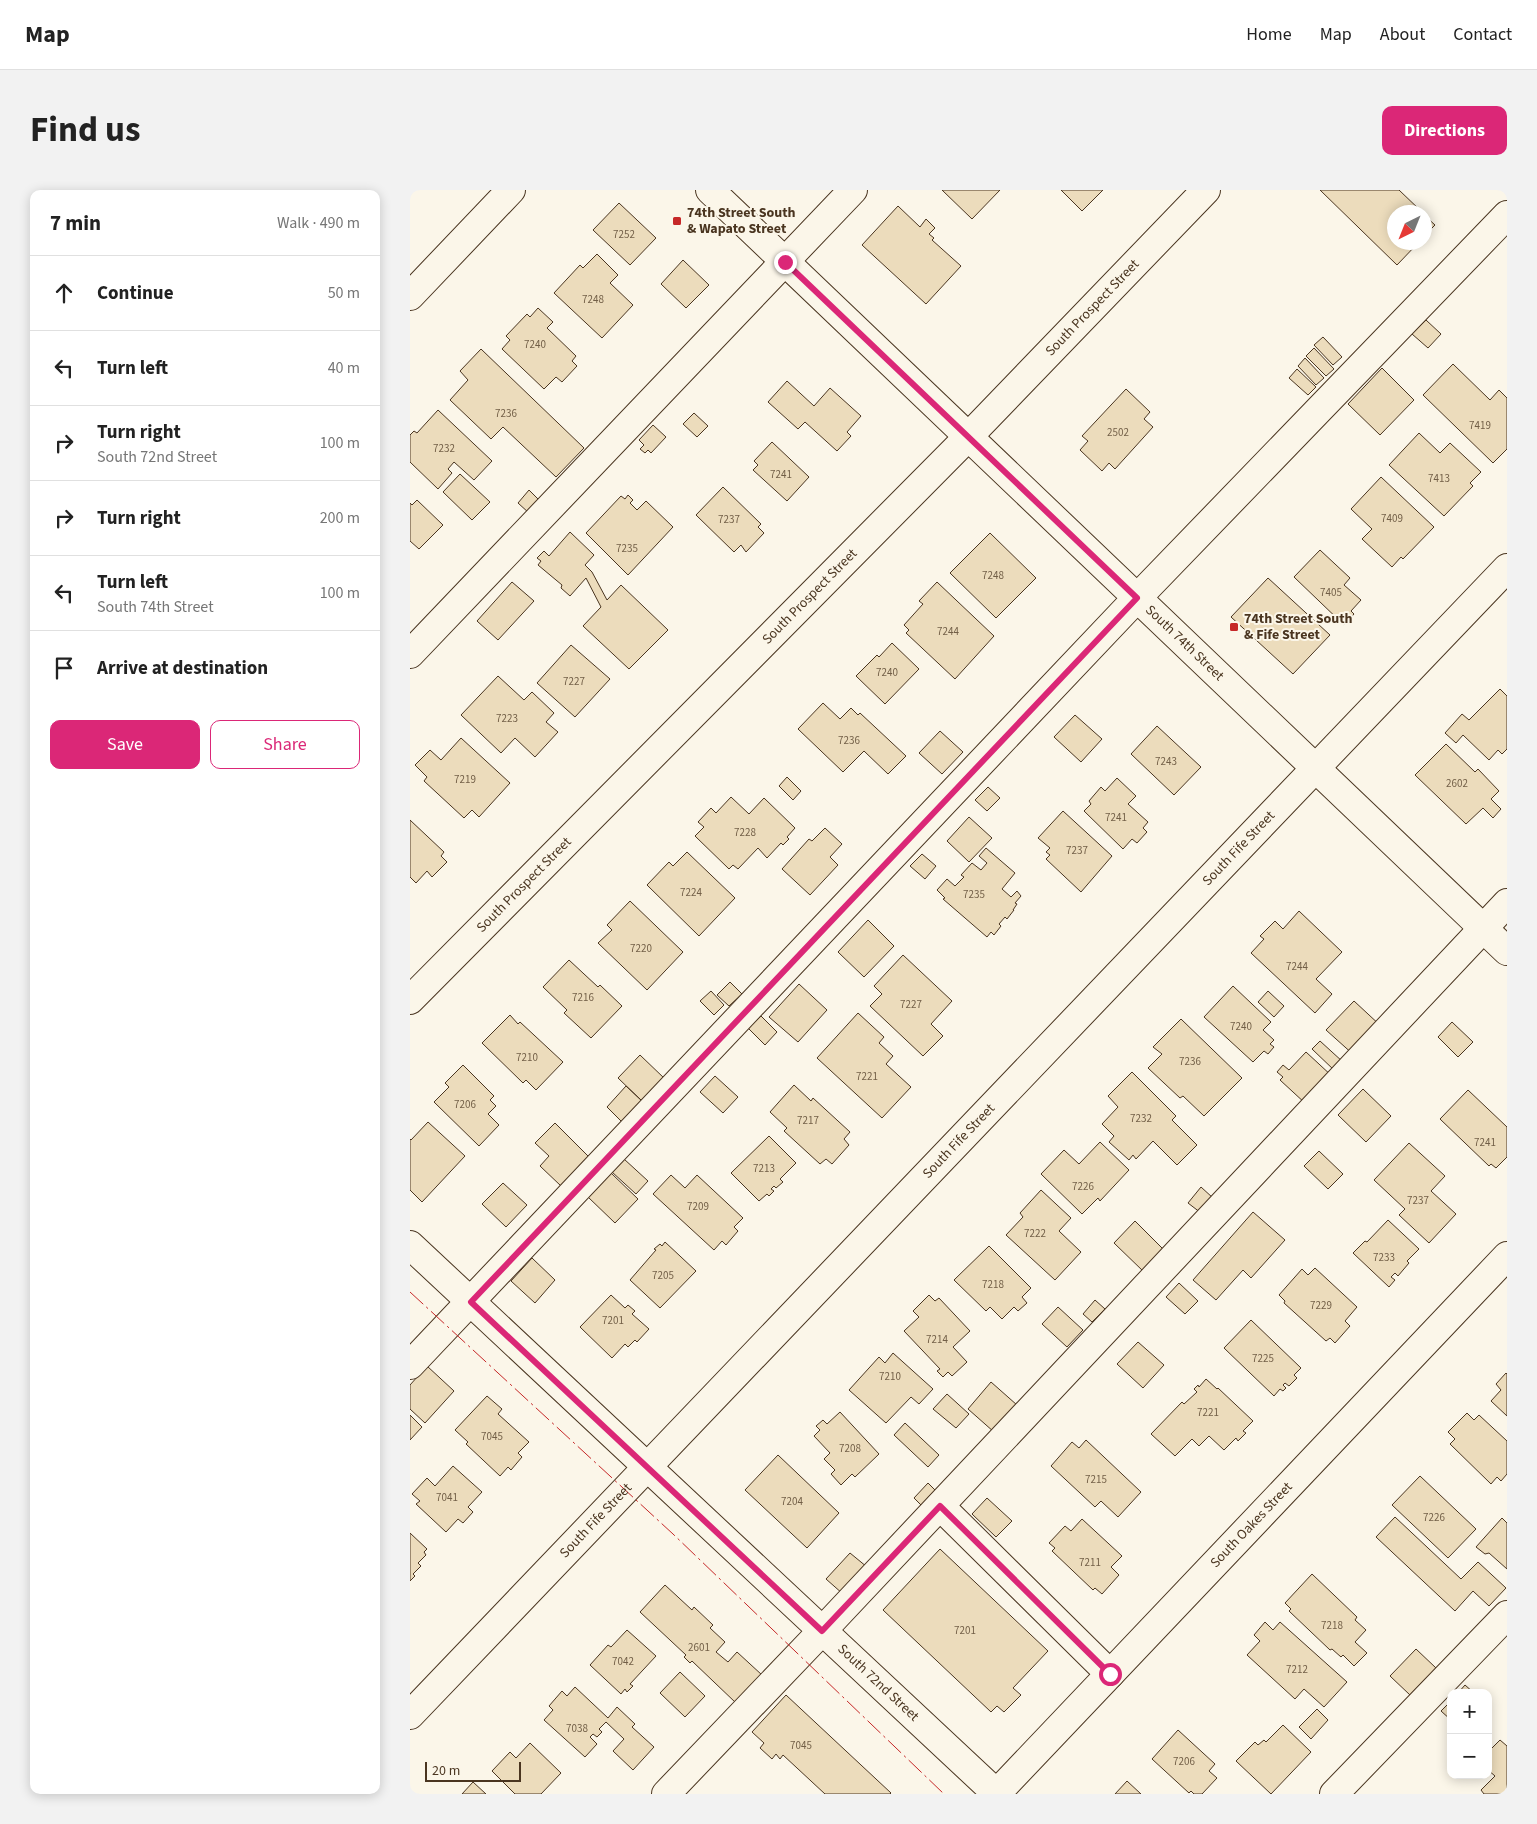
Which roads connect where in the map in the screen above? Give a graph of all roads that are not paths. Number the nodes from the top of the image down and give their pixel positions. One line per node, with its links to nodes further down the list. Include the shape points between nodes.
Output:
1 (511, 190): 7 (street)
2 (710, 190): 6 (street, South 74th Street)
3 (854, 190): 6 (street)
4 (1206, 190): 8 (street, South Prospect Street)
5 (1507, 215): 10 (street)
6 (785, 262): 8 (street, South 74th Street); 11 (street)
7 (410, 296)
8 (968, 437): 10 (street, South 74th Street); 16 (street, South Prospect Street)
9 (1507, 568): 12 (street, South Fife Street)
10 (1137, 598): 12 (street, South 74th Street); 19 (street)
11 (410, 654)
12 (1316, 769): 14 (street, South 74th Street); 21 (street, South Fife Street)
13 (1507, 904): 14 (street)
14 (1484, 928): 15 (street, South 74th Street); 22 (street)
15 (1507, 951)
16 (410, 1000)
17 (410, 1245): 19 (street, South 72nd Street)
18 (1507, 1256): 25 (street, South Oakes Street)
19 (471, 1302): 20 (street); 21 (street, South 72nd Street)
20 (410, 1365)
21 (648, 1468): 24 (street, South 72nd Street); 26 (street, South Fife Street)
22 (940, 1506): 24 (street); 25 (street)
23 (1507, 1615): 29 (street)
24 (822, 1631): 27 (street); 28 (street, South 72nd Street)
25 (1110, 1674): 28 (street, South Oakes Street)
26 (410, 1715)
27 (666, 1794)
28 (997, 1794)
29 (1334, 1794)

